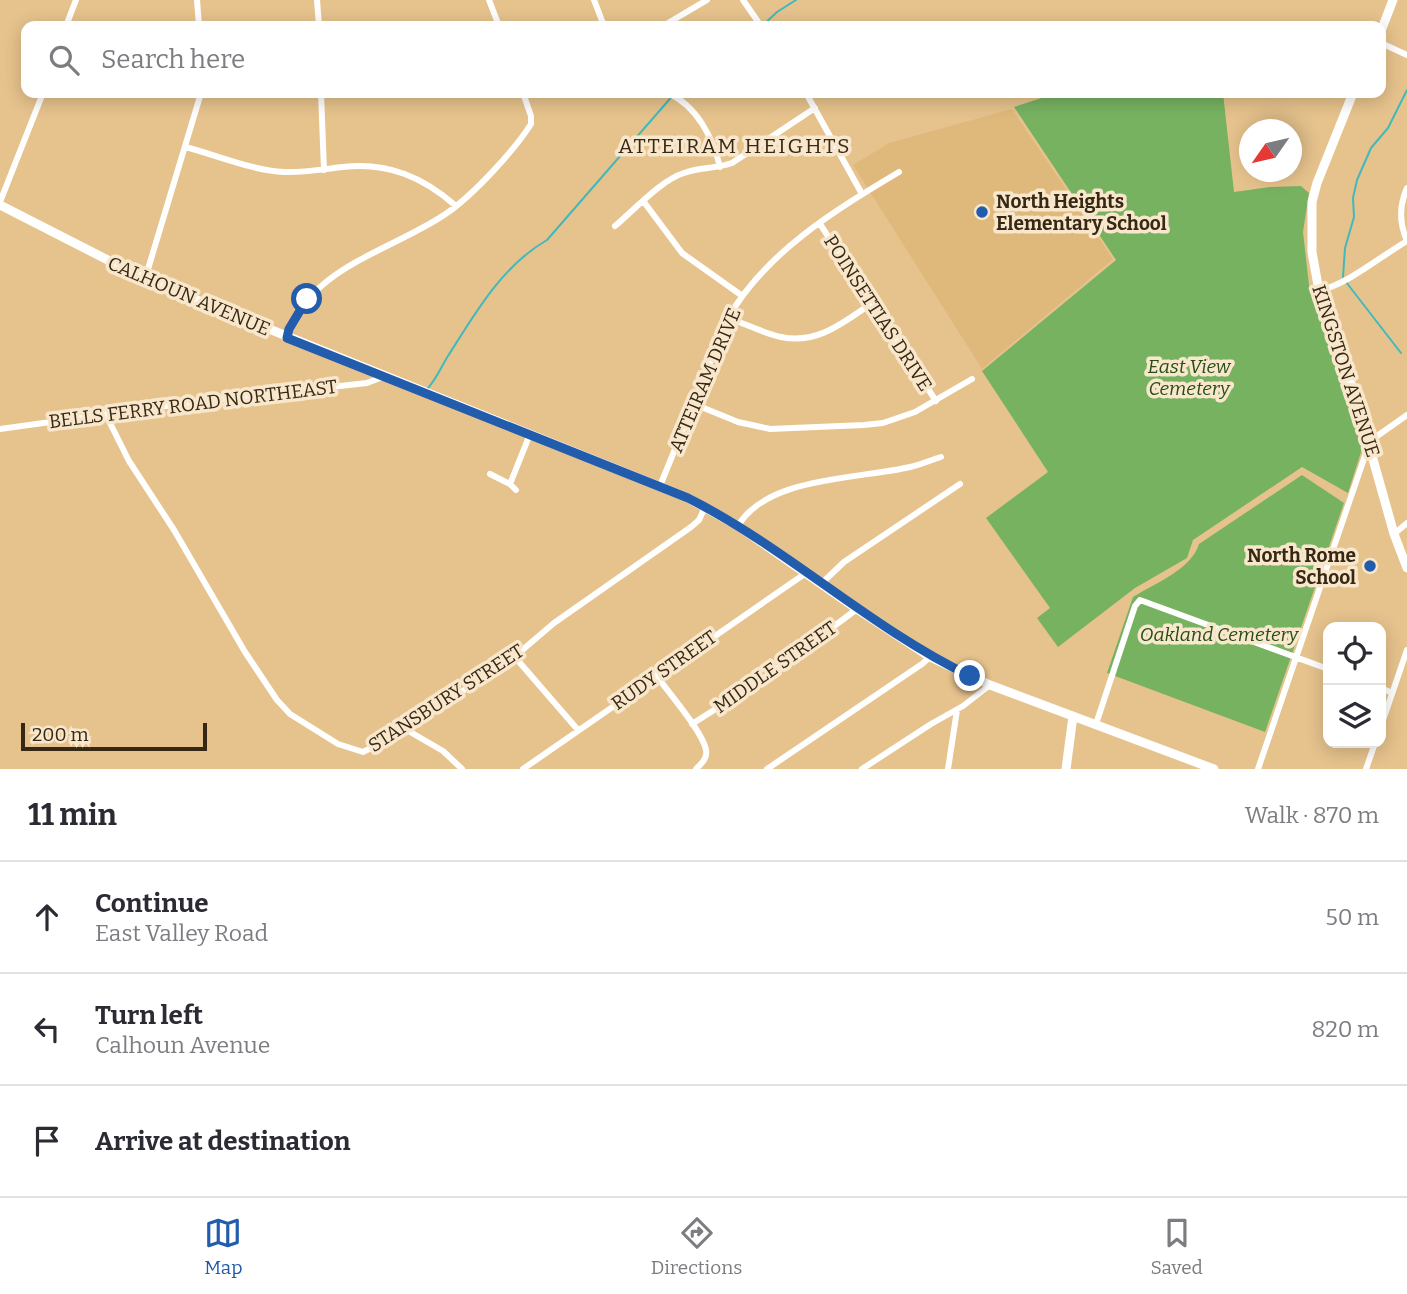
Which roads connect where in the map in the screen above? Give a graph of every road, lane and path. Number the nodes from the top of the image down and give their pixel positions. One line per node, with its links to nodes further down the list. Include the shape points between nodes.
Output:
1 (76, 0): 9 (street)
2 (197, 0): 10 (street)
3 (317, 0): 11 (street)
4 (489, 0): 12 (street)
5 (594, 0): 13 (street)
6 (707, 0): 14 (street)
7 (743, 0): 15 (street)
8 (1393, 0): 16 (street)
9 (68, 21)
10 (199, 21)
11 (319, 21)
12 (497, 21)
13 (602, 21)
14 (671, 21)
15 (758, 21)
16 (1385, 21)
17 (1386, 45): 18 (street)
18 (1407, 55)
19 (41, 98): 34 (street)
20 (199, 98): 27 (street)
21 (321, 98): 29 (street)
22 (525, 98): 35 (street, via 531,124)
23 (677, 98): 28 (street, via 715,146)
24 (809, 98): 26 (street)
25 (1351, 98): 40 (street, KINGSTON AVENUE, via 1312,202 1312,252)
26 (815, 108): 28 (street, via 740,159); 32 (street)
27 (184, 148): 29 (street, via 270,171); 39 (street)
28 (720, 167): 33 (street, via 681,173)
29 (324, 170): 35 (street, via 386,167 428,183)
30 (899, 172): 32 (street, ATTEIRAM DRIVE)
31 (1407, 188): 38 (street, via 1400,211)
32 (862, 194): 36 (street, ATTEIRAM DRIVE)
33 (644, 202): 37 (street); 41 (street, via 682,253)
34 (0, 204): 39 (street, CALHOUN AVENUE)
35 (456, 206): 44 (street, via 327,280 307,299)
36 (820, 224): 41 (street, ATTEIRAM DRIVE, via 783,250); 42 (street, POINSETTIAS DRIVE)
37 (615, 226)
38 (1407, 242): 40 (street, via 1357,274)
39 (145, 279): 44 (street, CALHOUN AVENUE)
40 (1319, 291): 53 (street, KINGSTON AVENUE)
41 (741, 295): 43 (street, ATTEIRAM DRIVE)
42 (872, 303): 43 (street, via 826,333 804,339 779,337); 47 (street, POINSETTIAS DRIVE)
43 (729, 318): 48 (street, ATTEIRAM DRIVE)
44 (287, 338): 45 (street, CALHOUN AVENUE)
45 (385, 376): 49 (street, BELLS FERRY ROAD NORTHEAST, via 367,383); 52 (street, CALHOUN AVENUE)
46 (972, 379): 47 (street)
47 (936, 401): 48 (street, via 883,422 799,429 747,424)
48 (694, 404): 58 (street, ATTEIRAM DRIVE)
49 (106, 415): 51 (street, BELLS FERRY ROAD NORTHEAST); 82 (street, STANSBURY STREET, via 245,652 290,714 338,744 363,752)
50 (1407, 415): 53 (street)
51 (0, 429)
52 (530, 434): 56 (street); 58 (street, CALHOUN AVENUE)
53 (1370, 442): 63 (street, KINGSTON AVENUE); 71 (street)
54 (941, 457): 62 (street, via 910,467 816,481 761,503)
55 (490, 474): 56 (street)
56 (510, 484): 59 (street)
57 (960, 484): 66 (street, via 844,562)
58 (660, 486): 60 (street, CALHOUN AVENUE)
59 (516, 490)
60 (705, 507): 62 (street, CALHOUN AVENUE); 69 (street, STANSBURY STREET, via 691,527)
61 (1407, 523): 63 (street)
62 (738, 526): 65 (street, CALHOUN AVENUE)
63 (1394, 534): 64 (street, KINGSTON AVENUE)
64 (1407, 568)
65 (806, 572): 66 (street, CALHOUN AVENUE); 73 (street, RUDY STREET)
66 (821, 584): 67 (street, CALHOUN AVENUE)
67 (857, 609): 70 (street, CALHOUN AVENUE); 80 (street, MIDDLE STREET, via 763,679)
68 (1407, 650): 76 (street)
69 (513, 656): 82 (street, STANSBURY STREET); 83 (street)
70 (930, 657): 74 (street, CALHOUN AVENUE); 88 (street)
71 (1296, 657): 72 (street); 81 (street, via 1140,600); 93 (street)
72 (1323, 667)
73 (656, 675): 80 (street); 83 (street, RUDY STREET)
74 (990, 685): 77 (street); 79 (street, CALHOUN AVENUE)
75 (1386, 690): 76 (street)
76 (1392, 693): 78 (street)
77 (957, 710): 89 (street); 90 (street)
78 (1386, 711)
79 (1073, 716): 81 (street, CALHOUN AVENUE); 91 (street)
80 (692, 724): 87 (street, via 706,750 706,758)
81 (1096, 724): 92 (street, CALHOUN AVENUE)
82 (400, 726): 85 (street, via 443,751)
83 (578, 730): 86 (street, RUDY STREET)
84 (1373, 748): 94 (street)
85 (462, 769)
86 (523, 769)
87 (696, 769)
88 (767, 769)
89 (862, 769)
90 (948, 769)
91 (1066, 769)
92 (1214, 769)
93 (1258, 769)
94 (1366, 769)

